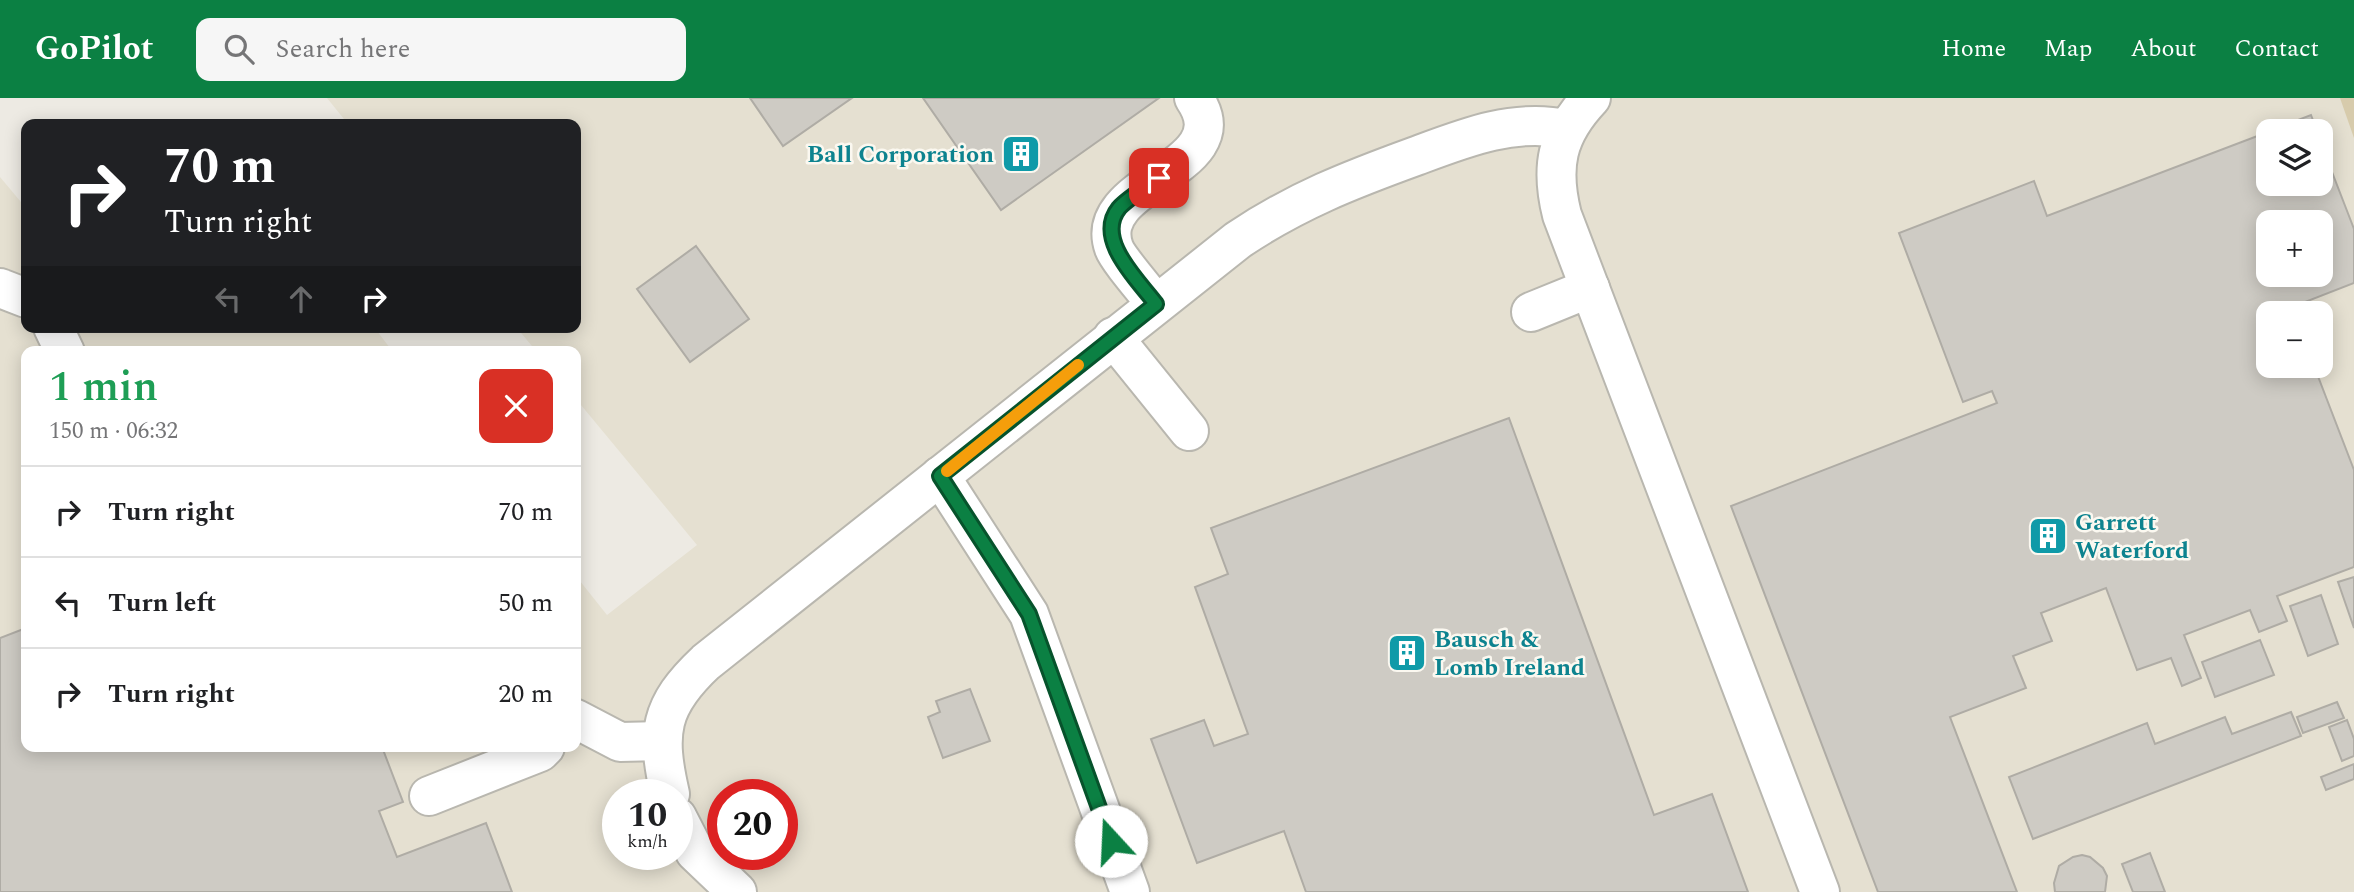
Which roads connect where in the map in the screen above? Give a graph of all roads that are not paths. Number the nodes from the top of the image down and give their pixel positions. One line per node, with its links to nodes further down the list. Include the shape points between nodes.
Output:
1 (1194, 98): 7 (lane, via 1205,122 1199,144 1119,208 1111,225 1114,249)
2 (1591, 98): 3 (lane)
3 (1566, 129): 5 (lane, via 1557,163 1558,197); 7 (lane, via 1524,125 1486,132 1350,180 1266,222)
4 (0, 288): 6 (lane)
5 (1590, 288): 8 (lane); 20 (lane)
6 (21, 296)
7 (1156, 304): 9 (lane)
8 (1531, 312)
9 (1113, 337): 10 (lane); 11 (lane)
10 (1189, 431)
11 (940, 476): 13 (lane, via 698,670 674,696); 19 (lane, via 1029,614)
12 (581, 722): 13 (lane, via 620,742)
13 (662, 741): 15 (lane)
14 (540, 752): 16 (lane)
15 (666, 779)
16 (429, 796)
17 (693, 848): 18 (lane)
18 (737, 892)
19 (1130, 892)
20 (1820, 892)

